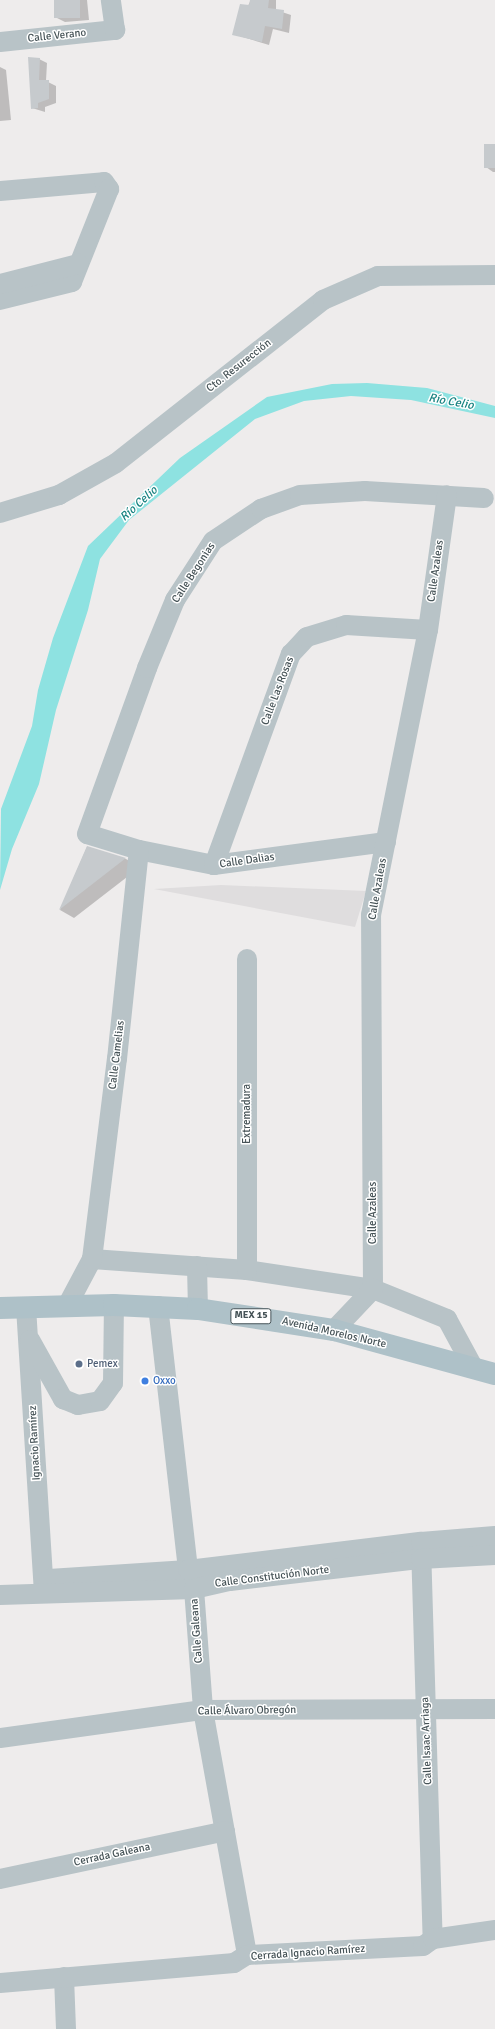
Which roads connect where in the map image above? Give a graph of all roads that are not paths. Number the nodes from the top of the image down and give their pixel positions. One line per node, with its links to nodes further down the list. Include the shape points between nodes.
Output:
1 (111, 0): 2 (street, Calle Verano, via 115,30)
2 (0, 42)
3 (0, 191): 4 (street, via 107,184 109,189)
4 (78, 264): 6 (street); 7 (street, via 72,282)
5 (495, 275): 10 (street, Cto. Resurección, via 378,276 323,300 116,464 59,495)
6 (0, 284)
7 (0, 300)
8 (447, 495): 9 (street, Calle Begonias); 11 (street, Calle Azaleas); 12 (street, Calle Begonias, via 365,491 300,495 261,509 213,541 175,600 147,668)
9 (484, 498)
10 (0, 513)
11 (428, 630): 13 (street, Calle Azaleas); 15 (street, Calle Las Rosas, via 346,625 307,637 291,654)
12 (87, 834): 14 (street, Calle Dalias)
13 (386, 842): 15 (street, Calle Dalias); 20 (street, Calle Azaleas, via 371,915)
14 (139, 850): 15 (street, Calle Dalias); 17 (street, Calle Camelias, via 117,1059)
15 (214, 865)
16 (247, 958): 19 (street, Extremadura)
17 (92, 1259): 18 (street); 22 (street)
18 (197, 1266): 19 (street); 26 (street)
19 (247, 1270): 20 (street)
20 (373, 1289): 27 (street); 29 (street, via 447,1319)
21 (114, 1305): 22 (main road, Avenida Morelos Norte / MEX 15); 23 (main road, Avenida Morelos Norte / MEX 15); 28 (street, via 113,1382 100,1401 78,1405 63,1399)
22 (67, 1306): 24 (main road, Avenida Morelos Norte / MEX 15)
23 (158, 1306): 26 (main road, Avenida Morelos Norte / MEX 15); 34 (street, Calle Galeana)
24 (26, 1307): 25 (main road, Avenida Morelos Norte / MEX 15); 28 (street, Ignacio Ramírez)
25 (0, 1308)
26 (198, 1309): 27 (main road, Avenida Morelos Norte / MEX 15)
27 (334, 1330): 29 (main road, Avenida Morelos Norte / MEX 15)
28 (28, 1336): 36 (street, Ignacio Ramírez)
29 (473, 1367): 30 (main road, Avenida Morelos Norte / MEX 15)
30 (495, 1374)
31 (495, 1536): 32 (street, Calle Constitución Norte)
32 (421, 1551): 33 (street, Calle Constitución Norte); 34 (street, Calle Constitución Norte); 37 (street, Calle Constitución Norte); 39 (street, Calle Isaac Arriaga)
33 (495, 1555)
34 (188, 1570): 36 (street, Calle Constitución Norte); 37 (street, Calle Galeana)
35 (0, 1582): 36 (street, Calle Constitución Norte)
36 (43, 1585): 37 (street, Calle Constitución Norte); 38 (street, Calle Constitución Norte)
37 (194, 1589): 41 (street, Calle Galeana)
38 (0, 1595)
39 (426, 1709): 40 (street, Calle Álvaro Obregón); 41 (street, Calle Álvaro Obregón); 46 (street, Calle Isaac Arriaga)
40 (495, 1709)
41 (203, 1710): 42 (street, Calle Álvaro Obregón); 43 (street, Calle Galeana)
42 (0, 1738)
43 (225, 1831): 44 (street, Cerrada Galeana); 47 (street, Calle Galeana)
44 (0, 1879)
45 (495, 1930): 46 (street, Cerrada Ignacio Ramírez)
46 (433, 1940): 47 (street, Cerrada Ignacio Ramírez, via 423,1946)
47 (247, 1955): 48 (street, Cerrada Ignacio Ramírez, via 234,1963)
48 (64, 1977): 49 (street, Cerrada Ignacio Ramírez); 50 (street)
49 (0, 1983)
50 (66, 2029)

